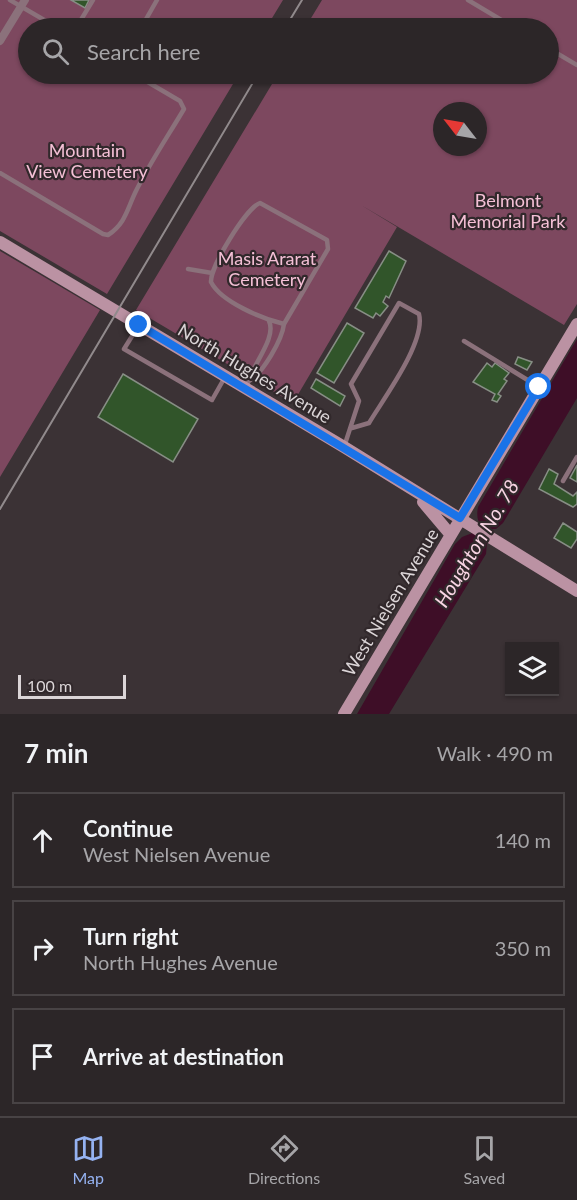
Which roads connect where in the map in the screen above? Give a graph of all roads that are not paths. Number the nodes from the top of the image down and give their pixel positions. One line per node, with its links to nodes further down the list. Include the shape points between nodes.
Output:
1 (10, 0): 5 (lane)
2 (93, 0): 7 (lane)
3 (157, 0): 8 (lane)
4 (468, 0): 9 (lane)
5 (23, 3): 6 (lane); 10 (street)
6 (44, 18)
7 (82, 18)
8 (147, 18)
9 (498, 18)
10 (0, 41)
11 (559, 54): 12 (lane)
12 (577, 65)
13 (152, 84): 14 (lane, via 180,100 184,109 127,215 108,235)
14 (0, 173)
15 (0, 242): 21 (street, North Hughes Avenue)
16 (188, 269): 17 (lane)
17 (212, 273): 18 (lane, via 215,290); 19 (lane, via 246,214 260,203 327,240 323,261)
18 (269, 321): 19 (lane); 24 (lane, via 270,338 250,372)
19 (284, 324): 24 (lane, via 283,333)
20 (577, 324): 25 (street, West Nielsen Avenue)
21 (139, 325): 23 (street, North Hughes Avenue); 23 (lane, via 124,348 212,400)
22 (464, 341): 25 (lane)
23 (226, 376): 24 (street, North Hughes Avenue)
24 (247, 385): 27 (street, North Hughes Avenue)
25 (539, 387): 31 (street, West Nielsen Avenue)
26 (352, 428): 26 (lane, via 359,400 351,384 399,303 419,314 422,325 410,354 369,423); 27 (lane)
27 (344, 447): 29 (street, North Hughes Avenue)
28 (577, 457): 30 (lane)
29 (396, 480): 31 (street, North Hughes Avenue); 32 (street, via 428,506)
30 (563, 482)
31 (460, 518): 32 (street, West Nielsen Avenue); 33 (street, North Hughes Avenue)
32 (450, 534): 34 (street, West Nielsen Avenue)
33 (577, 590)
34 (344, 714)

